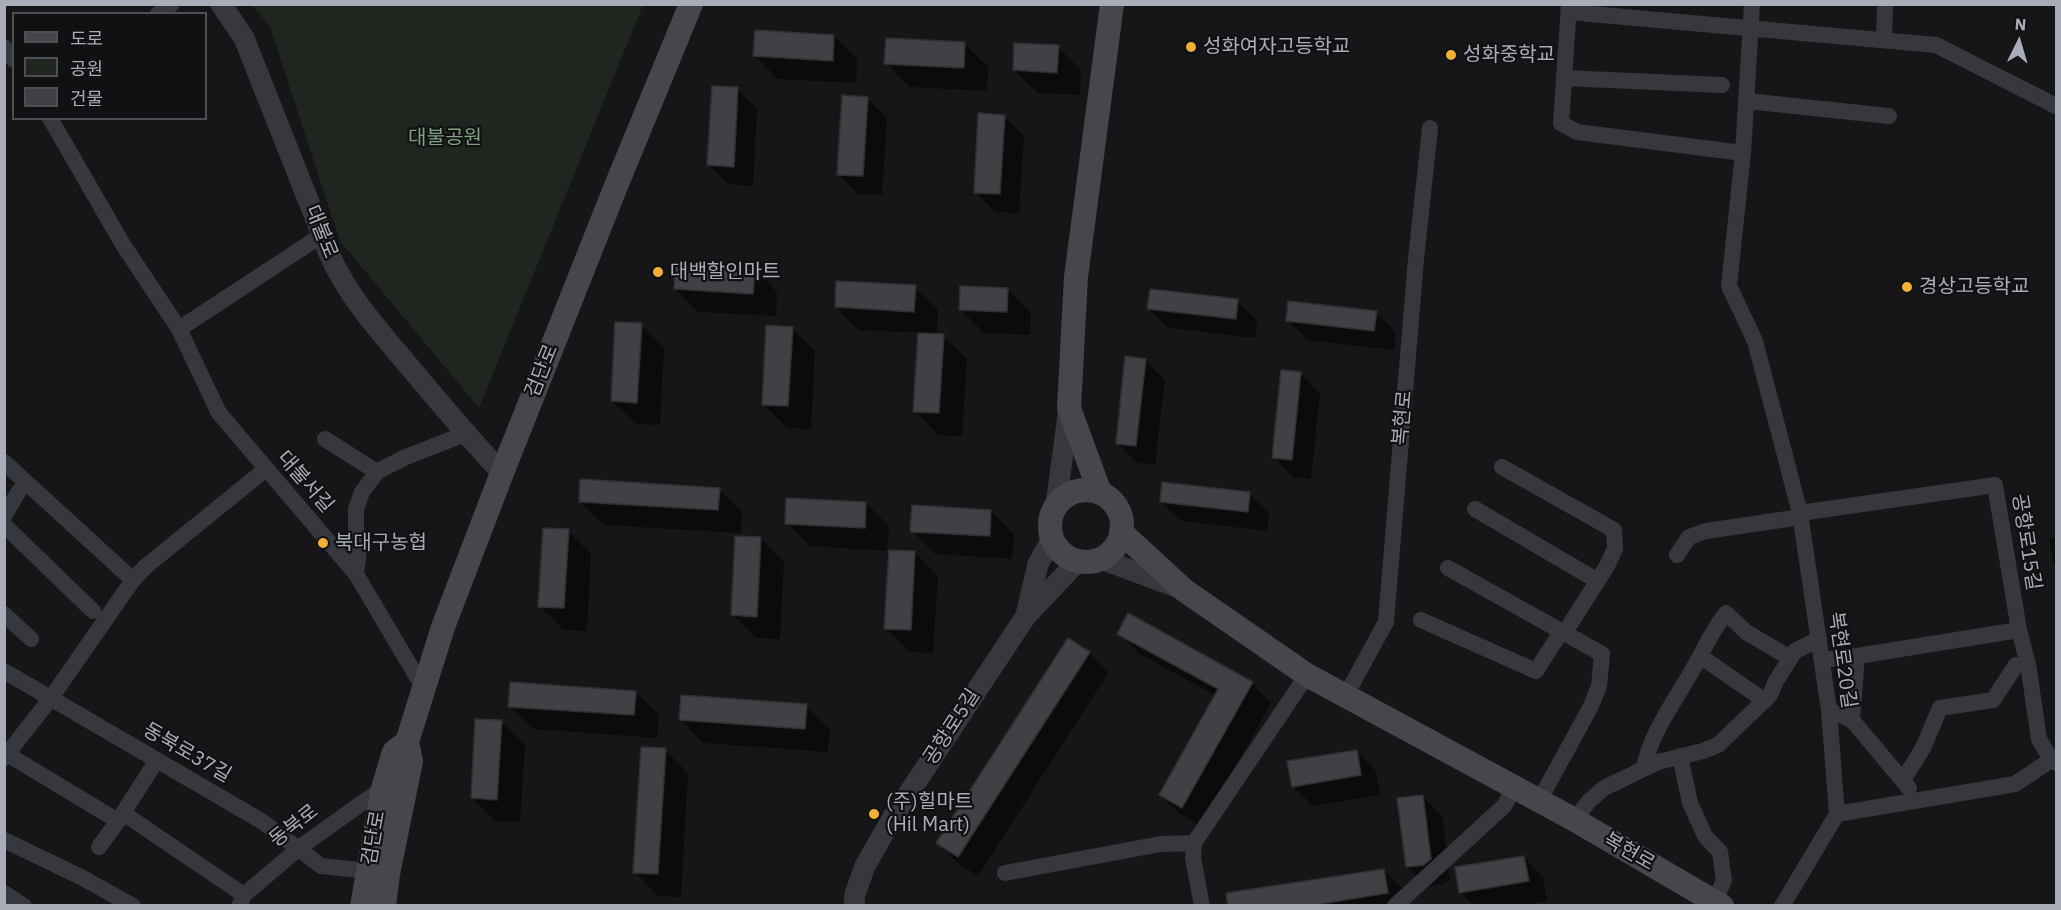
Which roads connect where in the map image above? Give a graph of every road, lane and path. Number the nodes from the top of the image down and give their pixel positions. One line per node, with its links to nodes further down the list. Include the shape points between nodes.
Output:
1 (221, 4): 17 (street, 대불로, via 244,38)
2 (691, 4): 26 (main road, 검단로)
3 (1113, 4): 19 (main road, via 1076,277)
4 (1752, 4): 7 (street, 복현로20길)
5 (1885, 4): 8 (street)
6 (1569, 8): 7 (street); 9 (street)
7 (1751, 28): 8 (street); 11 (street, 복현로20길)
8 (1884, 40): 12 (street, via 1936,45)
9 (1564, 78): 10 (street); 16 (street, via 1561,123 1577,132)
10 (1722, 85)
11 (1747, 101): 13 (street); 16 (street, 복현로20길)
12 (2056, 106)
13 (1889, 116)
14 (51, 120): 18 (street, 대불서길, via 122,243)
15 (1430, 128): 60 (street, 복현로, via 1386,622)
16 (1743, 153): 31 (street, 복현로20길, via 1729,286 1755,341)
17 (322, 235): 18 (street); 20 (street, 대불로, via 329,258 361,309)
18 (179, 329): 24 (street, 대불서길, via 219,413)
19 (1069, 408): 28 (main road); 29 (street)
20 (465, 434): 25 (street); 26 (street, 대불로)
21 (325, 439): 25 (street)
22 (4, 462): 40 (street)
23 (1502, 467): 41 (street, via 1614,530 1615,549)
24 (266, 469): 39 (street, 대불서길); 40 (street)
25 (377, 472): 39 (street, via 362,492 356,509 360,552)
26 (502, 473): 58 (main road, 검단로)
27 (19, 491): 32 (street)
28 (1100, 493): 29 (main road, via 1076,491); 34 (main road, via 1118,509)
29 (1056, 505): 35 (main road, via 1051,516)
30 (1475, 509): 41 (street)
31 (1801, 515): 36 (street, via 1706,531 1689,537); 47 (street, 공항로15길, via 1995,485); 50 (street, 복현로20길)
32 (4, 516)
33 (4, 525): 43 (street)
34 (1121, 532): 37 (main road, via 1110,552); 42 (main road, 복현로)
35 (1052, 539): 37 (main road, via 1067,557); 45 (street, via 1038,564)
36 (1677, 555)
37 (1089, 560): 42 (street); 45 (street)
38 (1448, 568): 48 (street)
39 (356, 574): 58 (street, 대불서길)
40 (133, 580): 59 (street)
41 (1598, 581): 48 (street)
42 (1184, 590): 57 (main road, 복현로)
43 (93, 611)
44 (4, 614): 49 (street)
45 (1026, 616): 91 (street, 공항로5길, via 893,817 865,866)
46 (1421, 620): 48 (street, via 1536,672)
47 (2019, 630): 52 (street); 55 (street, 공항로15길)
48 (1563, 633): 73 (street, via 1602,654 1599,686)
49 (31, 639)
50 (1818, 639): 53 (street); 54 (street, 복현로20길)
51 (1700, 656): 53 (street, via 1726,613 1746,632); 61 (street); 69 (street, via 1647,750)
52 (1857, 656): 54 (street); 63 (street)
53 (1790, 658): 61 (street)
54 (1821, 660): 62 (street, 복현로20길)
55 (2028, 664): 68 (street, 공항로15길, via 2039,739); 70 (street, via 2016,665 1993,700 1940,708 1923,748)
56 (4, 671): 59 (street, 동북로37길)
57 (1307, 675): 60 (main road, 복현로); 79 (street)
58 (424, 688): 64 (main road, 검단로)
59 (51, 698): 65 (street); 67 (street, 동북로37길)
60 (1345, 698): 71 (main road, 복현로)
61 (1765, 701): 66 (street, via 1718,744)
62 (1828, 710): 63 (street); 75 (street, 복현로20길)
63 (1852, 720): 70 (street)
64 (407, 742): 72 (main road, 검단로, via 394,752); 90 (main road, 검단로, via 411,761)
65 (6, 756): 76 (street)
66 (1680, 756): 69 (street); 86 (street, via 1690,803 1705,836 1720,852 1724,880)
67 (157, 760): 76 (street); 81 (street, 동북로37길, via 264,822)
68 (2054, 762): 74 (street, 공항로15길, via 2015,784)
69 (1644, 768): 77 (street, via 1604,788)
70 (1903, 780): 74 (street)
71 (1515, 787): 73 (main road, 복현로); 93 (street, via 1504,806)
72 (382, 788): 81 (street, 동북로); 82 (main road, 검단로)
73 (1539, 801): 77 (main road, 복현로)
74 (1920, 801): 75 (street)
75 (1837, 814): 94 (street)
76 (120, 817): 80 (street); 85 (street)
77 (1575, 820): 86 (main road, 복현로)
78 (4, 840): 88 (street)
79 (1194, 843): 83 (street, via 1161,844); 92 (street)
80 (99, 847)
81 (299, 848): 82 (street, 동북로37길, via 321,866); 85 (street, 동북로)
82 (369, 871): 89 (main road, 검단로)
83 (1005, 873)
84 (4, 893): 87 (street)
85 (242, 900)
86 (1719, 903)
87 (24, 906)
88 (133, 906)
89 (362, 906)
90 (384, 906)
91 (854, 906)
92 (1202, 906)
93 (1395, 906)
94 (1782, 906)

